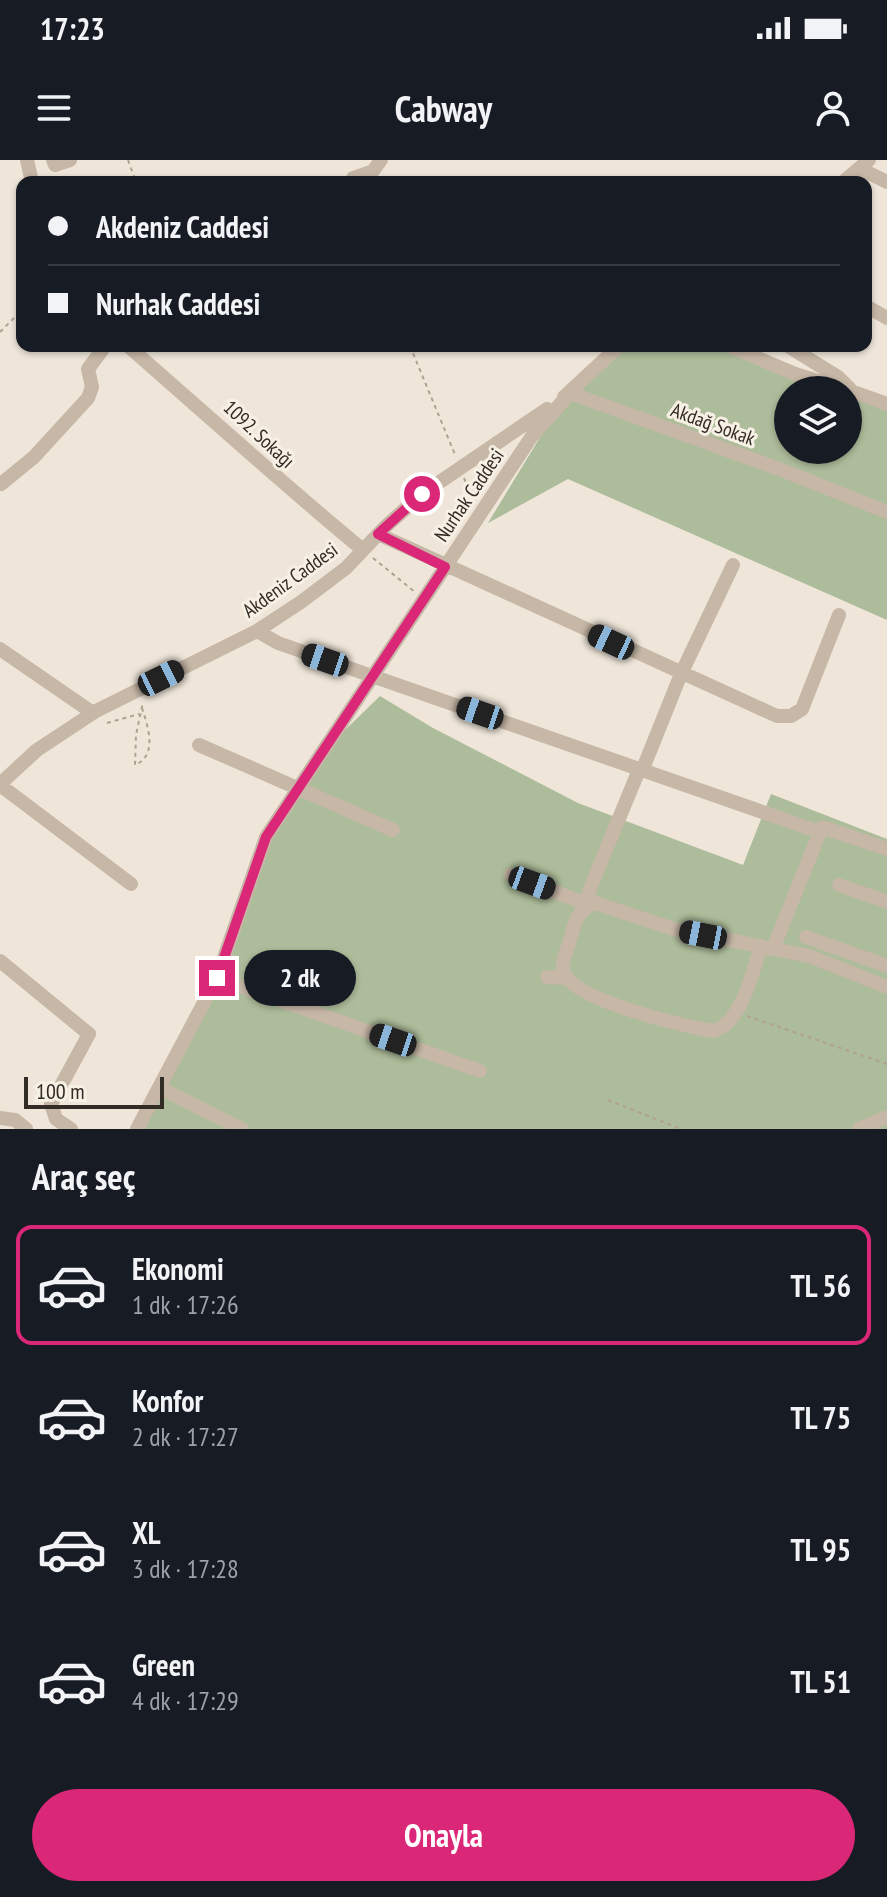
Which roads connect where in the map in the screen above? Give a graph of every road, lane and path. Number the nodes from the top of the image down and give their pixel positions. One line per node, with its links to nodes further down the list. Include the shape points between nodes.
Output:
1 (53, 160): 2 (street, via 55,165)
2 (70, 160)
3 (381, 160): 5 (street, via 373,171)
4 (865, 164): 6 (street)
5 (359, 176)
6 (887, 182)
7 (16, 316): 8 (path)
8 (0, 332)
9 (101, 352): 21 (street, via 88,369 88,398)
10 (135, 352): 25 (street, 1092. Sokağı)
11 (413, 352): 20 (path)
12 (613, 352): 17 (street, Akdeniz Caddesi)
13 (744, 352): 15 (street)
14 (798, 352): 16 (street)
15 (801, 376)
16 (836, 376)
17 (570, 393): 20 (street, Akdeniz Caddesi); 22 (street, Akdağ Sokak); 23 (street, Nurhak Caddesi, via 532,436)
18 (862, 395): 19 (street)
19 (887, 404)
20 (461, 471): 23 (path); 24 (street, Akdeniz Caddesi, via 422,494)
21 (1, 484)
22 (887, 512)
23 (479, 514): 27 (street, Nurhak Caddesi)
24 (378, 534): 25 (street, Akdeniz Caddesi); 27 (street)
25 (363, 550): 28 (path); 30 (street, Akdeniz Caddesi, via 313,594)
26 (733, 565): 32 (street)
27 (445, 567): 28 (street, Nurhak Caddesi); 32 (street)
28 (424, 599): 33 (street, Nurhak Caddesi)
29 (839, 615): 32 (street, via 796,714 777,716)
30 (257, 631): 33 (street); 34 (street, Akdeniz Caddesi)
31 (0, 649): 34 (street)
32 (681, 674): 38 (street)
33 (372, 676): 38 (street); 40 (street, Nurhak Caddesi)
34 (93, 713): 39 (street, Akdeniz Caddesi, via 37,750)
35 (140, 713): 35 (path, via 136,735 135,765 142,762 150,743 142,708); 36 (path)
36 (107, 723)
37 (199, 745): 40 (street)
38 (641, 770): 42 (street); 48 (street, via 589,891)
39 (0, 785): 45 (street)
40 (297, 790): 41 (street); 54 (street, Nurhak Caddesi, via 266,837)
41 (393, 830)
42 (820, 832): 43 (street, via 822,827); 50 (street)
43 (887, 849)
44 (511, 875): 48 (street)
45 (131, 884)
46 (839, 885): 47 (street)
47 (887, 902)
48 (589, 905): 50 (street); 55 (street, via 576,919 562,967)
49 (806, 937): 52 (street)
50 (767, 947): 56 (street, via 809,956); 57 (street)
51 (0, 961): 65 (street, via 89,1034 51,1104 56,1119)
52 (887, 966)
53 (547, 977): 55 (street)
54 (217, 978): 59 (street); 60 (street, Nurhak Caddesi)
55 (567, 978): 57 (street, via 602,1000 687,1027 714,1031)
56 (887, 987)
57 (735, 1012): 58 (path)
58 (887, 1064)
59 (480, 1071)
60 (160, 1088): 66 (street, Nurhak Caddesi); 67 (street)
61 (608, 1100): 68 (path)
62 (887, 1117): 69 (street)
63 (0, 1118): 64 (street, via 15,1120)
64 (26, 1129)
65 (71, 1129)
66 (137, 1129)
67 (242, 1129)
68 (681, 1129)
69 (859, 1129)

